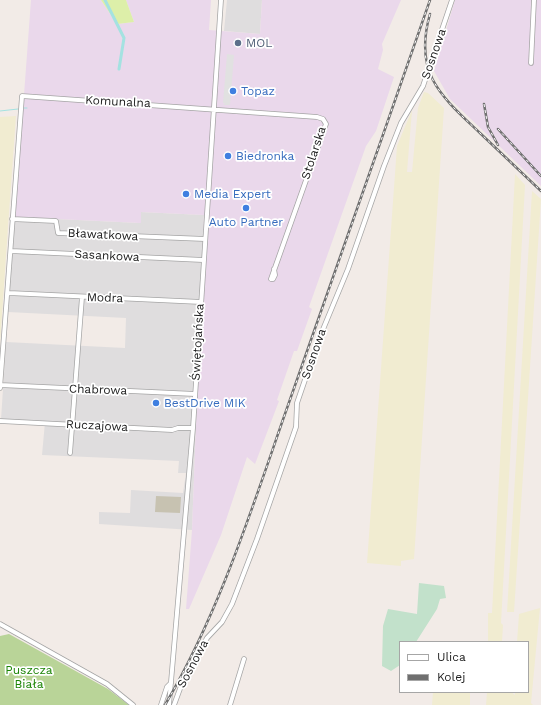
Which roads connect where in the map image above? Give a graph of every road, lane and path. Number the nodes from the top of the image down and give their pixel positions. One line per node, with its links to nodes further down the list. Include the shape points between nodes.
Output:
1 (221, 0): 5 (street, Świętojańska)
2 (452, 0): 28 (street, Sosnowa, via 423,86 402,123 384,166 348,269 319,339 297,403 296,427 232,604 222,622 207,638 181,686)
3 (534, 0): 4 (street)
4 (531, 63)
5 (213, 108): 6 (street, Komunalna, via 22,96); 7 (street, Świętojańska); 10 (street, Stolarska, via 317,117 323,119 326,124)
6 (12, 219): 7 (street, Bławatkowa, via 56,221 58,233); 8 (street)
7 (205, 239): 9 (street, Świętojańska)
8 (11, 251): 9 (street, Sasankowa); 11 (street)
9 (203, 260): 13 (street, Świętojańska)
10 (274, 269)
11 (9, 293): 12 (street, Modra); 14 (street)
12 (82, 297): 13 (street, Modra); 16 (street)
13 (201, 302): 17 (street, Świętojańska)
14 (0, 385): 15 (street); 16 (street, Chabrowa)
15 (0, 388)
16 (74, 389): 17 (street, Chabrowa); 19 (street)
17 (195, 394): 20 (street, Świętojańska)
18 (0, 421): 19 (street, Ruczajowa)
19 (72, 425): 20 (street, Ruczajowa, via 172,430); 21 (street)
20 (193, 428): 24 (street, Świętojańska)
21 (70, 453)
22 (0, 624): 25 (street, via 107,684)
23 (244, 659): 29 (street)
24 (171, 683): 26 (street, Świętojańska); 27 (street, Świętojańska)
25 (133, 705)
26 (161, 705)
27 (169, 705)
28 (174, 705)
29 (230, 705)

